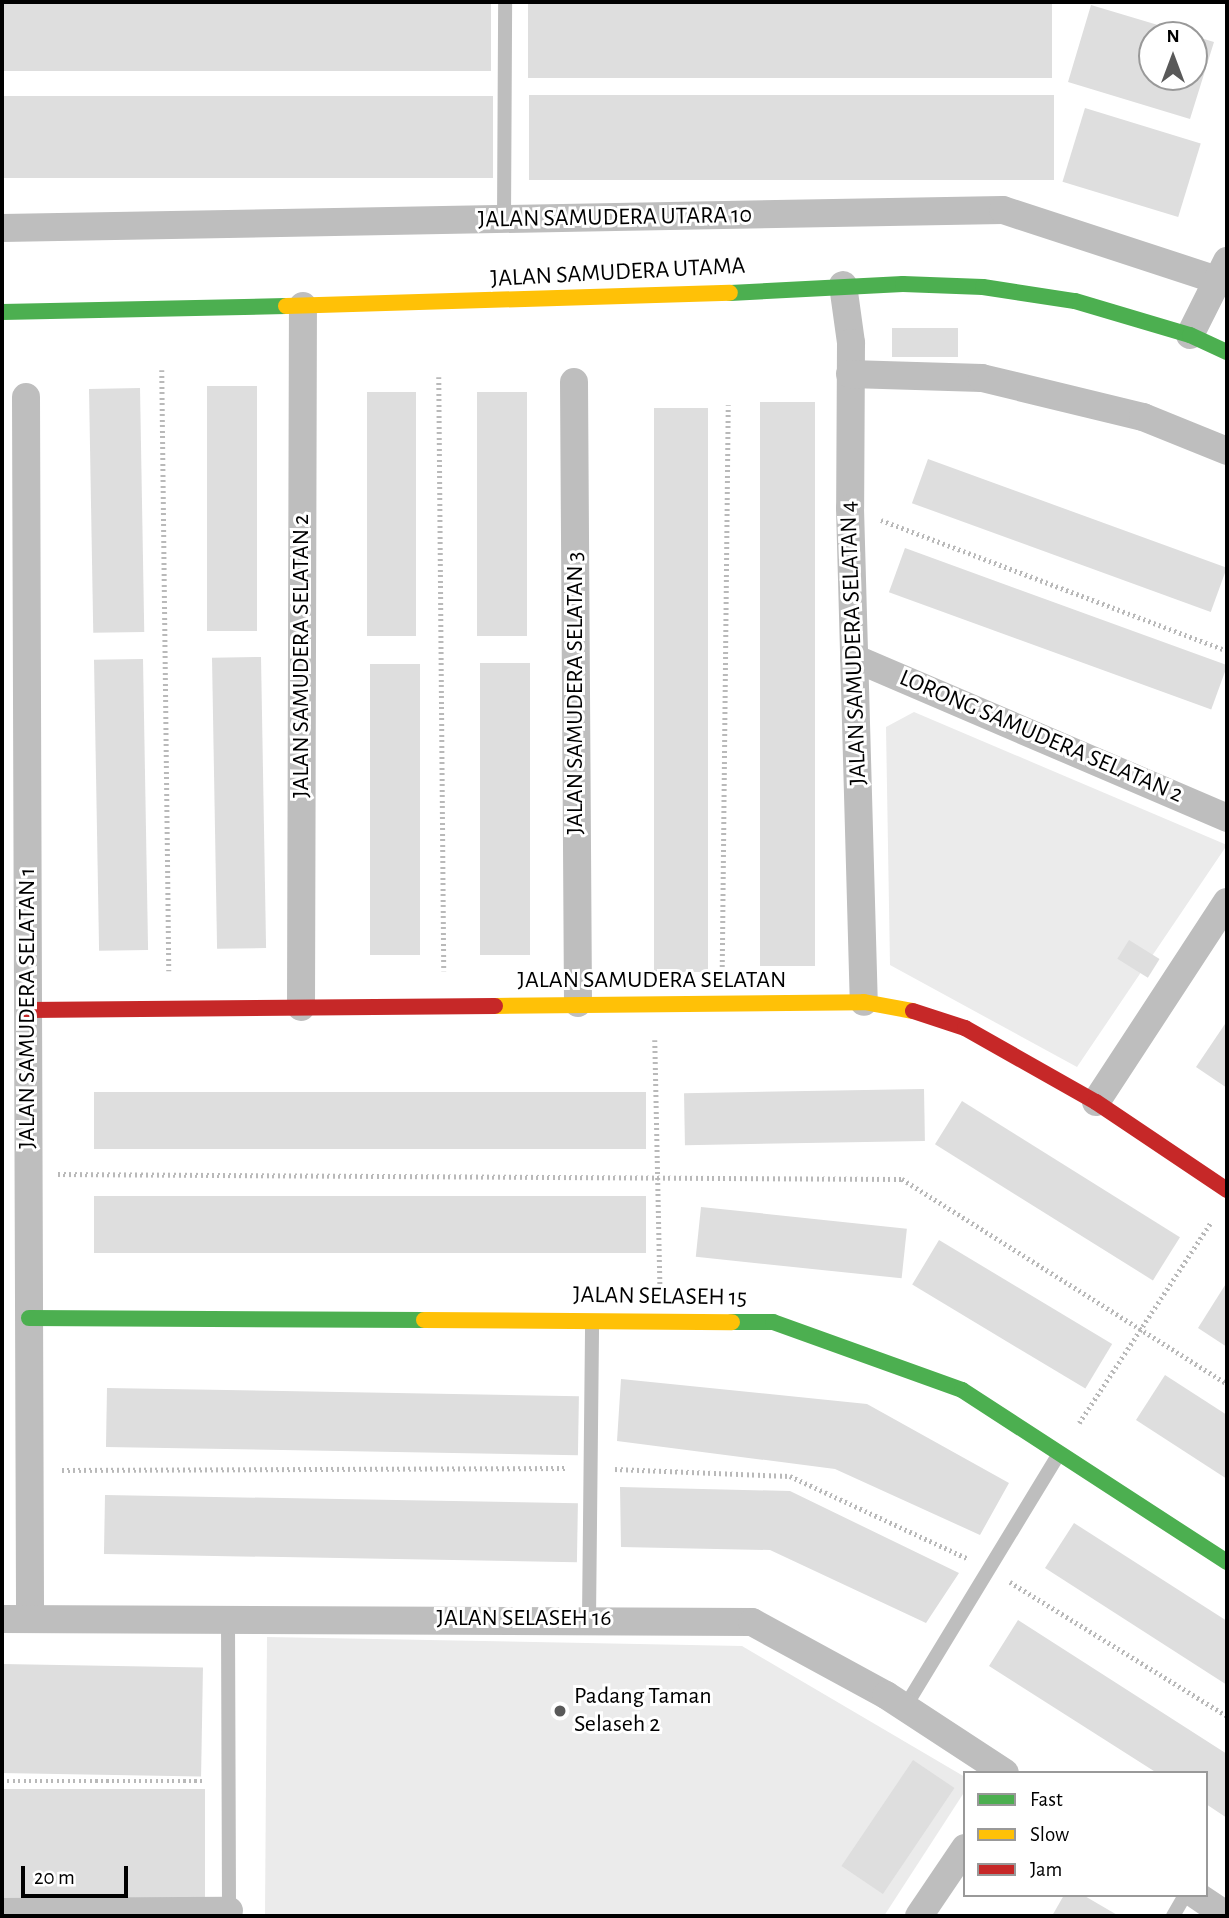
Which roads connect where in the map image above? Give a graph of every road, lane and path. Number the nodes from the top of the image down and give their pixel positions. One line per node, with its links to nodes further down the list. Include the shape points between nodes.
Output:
1 (505, 2): 2 (lane)
2 (504, 221): 3 (street, JALAN SAMUDERA UTARA 10); 4 (street, JALAN SAMUDERA UTARA 10, via 1003,210)
3 (2, 228)
4 (1224, 274): 8 (street)
5 (843, 285): 6 (street, JALAN SAMUDERA UTAMA, via 599,300); 8 (street, JALAN SAMUDERA UTAMA, via 983,287 1075,301); 11 (street, JALAN SAMUDERA SELATAN 4)
6 (303, 306): 7 (street, JALAN SAMUDERA UTAMA); 27 (street, JALAN SAMUDERA SELATAN 2)
7 (2, 312)
8 (1189, 335): 9 (street, JALAN SAMUDERA UTAMA)
9 (1227, 352)
10 (162, 370): 28 (path)
11 (850, 374): 16 (street, via 982,378 1143,417); 17 (street, JALAN SAMUDERA SELATAN 4)
12 (439, 377): 26 (path)
13 (574, 382): 23 (street, JALAN SAMUDERA SELATAN 3)
14 (26, 397): 29 (street, JALAN SAMUDERA SELATAN 1)
15 (728, 405): 24 (path)
16 (1227, 451)
17 (850, 508): 18 (path); 19 (street, JALAN SAMUDERA SELATAN 4)
18 (1227, 651)
19 (854, 657): 20 (street, LORONG SAMUDERA SELATAN 2); 22 (street, JALAN SAMUDERA SELATAN 4)
20 (1227, 818)
21 (1227, 902): 30 (street)
22 (864, 1002): 24 (street, JALAN SAMUDERA SELATAN); 30 (street, JALAN SAMUDERA SELATAN, via 922,1013 965,1028)
23 (578, 1003): 25 (street, JALAN SAMUDERA SELATAN); 26 (street, JALAN SAMUDERA SELATAN)
24 (721, 1003): 25 (street, JALAN SAMUDERA SELATAN)
25 (654, 1004): 32 (path)
26 (444, 1005): 27 (street, JALAN SAMUDERA SELATAN)
27 (301, 1007): 28 (street, JALAN SAMUDERA SELATAN)
28 (169, 1009): 29 (street, JALAN SAMUDERA SELATAN)
29 (28, 1010): 31 (street, JALAN SAMUDERA SELATAN 1)
30 (1096, 1102): 33 (street, JALAN SAMUDERA SELATAN)
31 (29, 1174): 32 (path); 35 (street, JALAN SAMUDERA SELATAN 1)
32 (657, 1181): 37 (path); 38 (path, via 902,1179)
33 (1227, 1190)
34 (1220, 1210): 38 (path)
35 (29, 1318): 36 (street, JALAN SELASEH 15); 42 (street, JALAN SAMUDERA SELATAN 1)
36 (593, 1319): 37 (street, JALAN SELASEH 15); 41 (lane)
37 (660, 1320): 40 (street, JALAN SELASEH 15, via 773,1322 962,1390)
38 (1141, 1330): 39 (path); 40 (path)
39 (1227, 1384)
40 (1059, 1453): 43 (street, JALAN SELASEH 15); 44 (lane)
41 (591, 1468): 42 (path); 44 (path, via 790,1476); 48 (lane)
42 (29, 1470): 46 (street, JALAN SAMUDERA SELATAN 1)
43 (1227, 1562)
44 (989, 1569): 49 (lane); 50 (path)
45 (2, 1619): 46 (street, JALAN SELASEH 16)
46 (30, 1619): 47 (street, JALAN SELASEH 16)
47 (228, 1619): 48 (street, JALAN SELASEH 16); 52 (lane)
48 (589, 1619): 49 (street, JALAN SELASEH 16, via 751,1622)
49 (905, 1707): 51 (street, JALAN SELASEH 16)
50 (1227, 1716)
51 (1002, 1771)
52 (228, 1780): 53 (path); 58 (lane)
53 (2, 1782)
54 (963, 1851): 59 (street)
55 (1184, 1897): 60 (lane)
56 (1199, 1897): 61 (street)
57 (2, 1912): 58 (street)
58 (229, 1914)
59 (919, 1916)
60 (1174, 1916)
61 (1227, 1916)

